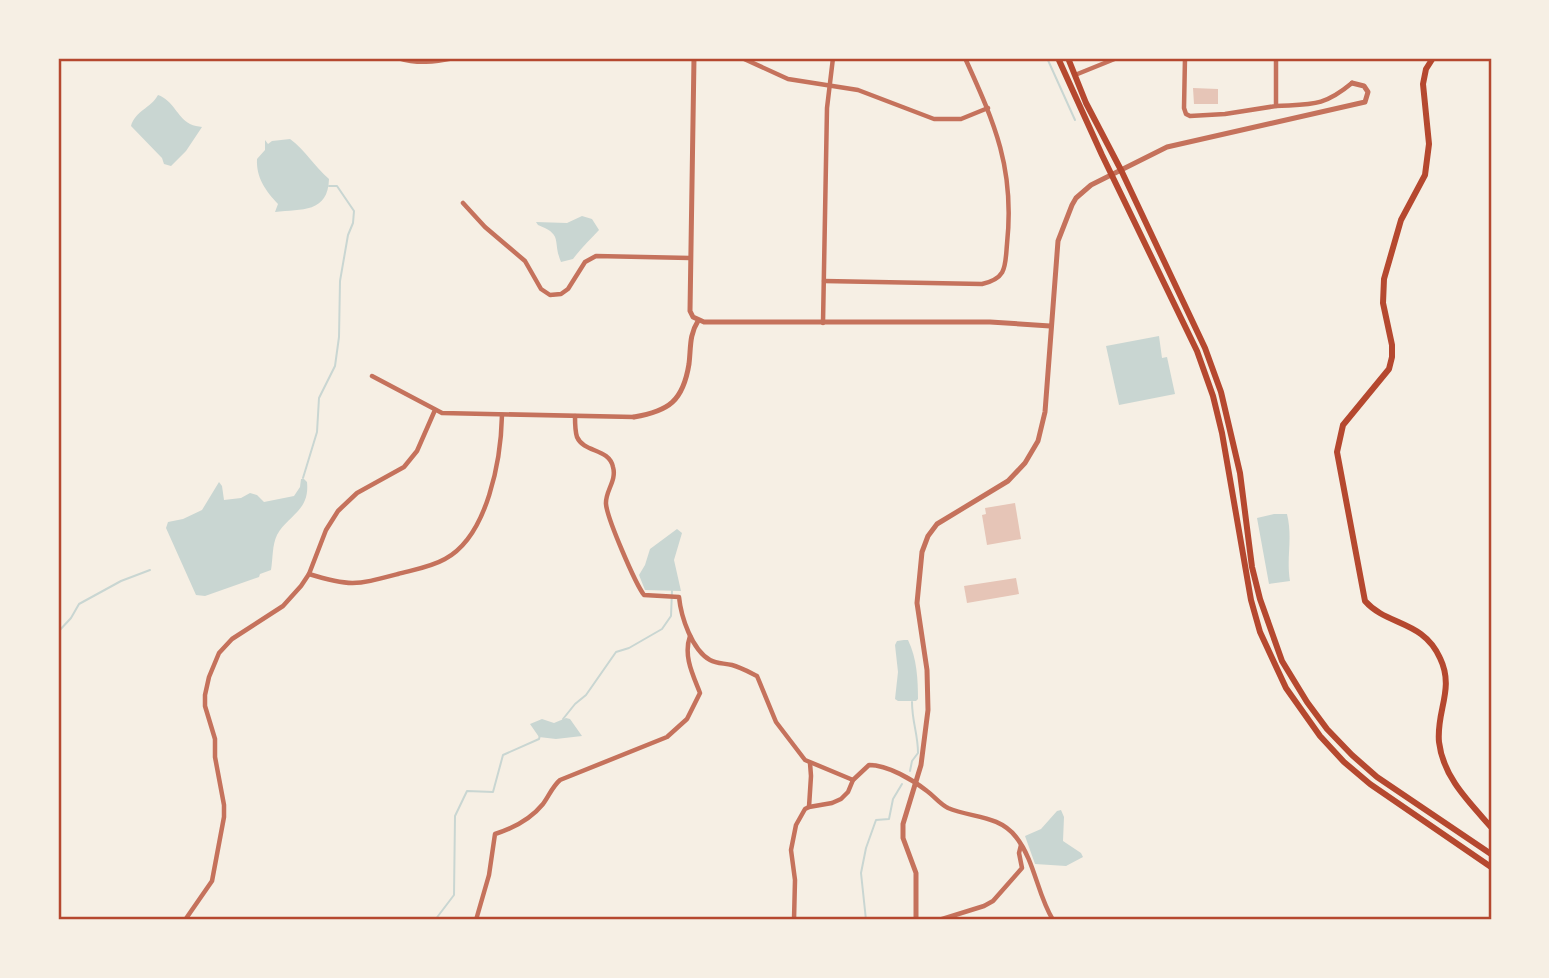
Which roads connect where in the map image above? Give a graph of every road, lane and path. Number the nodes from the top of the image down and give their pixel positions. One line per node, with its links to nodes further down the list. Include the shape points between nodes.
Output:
1 (398, 58): 2 (street, via 431,63)
2 (454, 58)
3 (694, 58): 21 (street)
4 (742, 58): 15 (street, via 788,79)
5 (833, 58): 15 (street)
6 (965, 58): 17 (street)
7 (1058, 58): 19 (main road)
8 (1068, 58): 13 (main road)
9 (1117, 58): 13 (street)
10 (1185, 58): 16 (street, via 1184,108 1190,117)
11 (1276, 58): 16 (street)
12 (1433, 58): 37 (main road, via 1423,84 1429,159 1401,220 1384,279 1382,303 1392,357 1389,369 1343,425 1337,452 1365,601 1422,634 1441,658 1447,674 1439,741 1442,756 1451,778)
13 (1074, 76): 18 (main road)
14 (1352, 83): 16 (street, via 1319,104); 18 (street, via 1364,86 1368,92 1365,102 1167,148)
15 (829, 85): 17 (street, via 858,90 934,119 961,119); 22 (street)
16 (1276, 106)
17 (988, 108): 22 (street, via 1002,146 1009,197 1006,258 996,281)
18 (1121, 170): 19 (street); 39 (main road, via 1221,392 1240,473 1260,599 1294,683 1327,729 1377,777)
19 (1112, 174): 25 (street, via 1082,191 1068,212 1058,241); 40 (main road, via 1197,351 1213,396 1251,600 1286,688 1320,736 1370,784)
20 (463, 203): 21 (street, via 525,261 541,289 550,295 568,289 585,262 596,256)
21 (690, 258): 23 (street, via 690,311)
22 (824, 281): 24 (street)
23 (698, 321): 24 (street); 30 (street, via 690,337 689,364 679,397 667,408)
24 (823, 324): 25 (street)
25 (1051, 326): 35 (street, via 1042,426 1030,455 1008,481 937,524 924,544 918,603 928,670 928,710)
26 (372, 376): 27 (street)
27 (435, 410): 28 (street); 31 (street, via 418,451 404,467 358,493 338,511)
28 (502, 415): 29 (street); 31 (street, via 491,489 465,543 445,559 360,584)
29 (575, 416): 30 (street); 32 (street, via 580,442 603,453 613,467 607,512 639,588 649,597 679,597)
30 (634, 417)
31 (309, 574): 41 (street, via 283,606 232,639 213,666 205,706 215,739 224,817 212,881)
32 (691, 635): 33 (street, via 708,660 757,676 776,722); 42 (street, via 690,671 700,694 687,719 667,737 560,780 527,820 495,834)
33 (810, 763): 34 (street); 36 (street)
34 (853, 780): 35 (street, via 869,765 878,765); 36 (street, via 841,799)
35 (917, 785): 38 (street, via 947,807 1007,826); 44 (street, via 903,838 916,873)
36 (809, 807): 43 (street, via 792,840)
37 (1491, 827)
38 (1021, 844): 45 (street, via 1022,868 993,901); 46 (street)
39 (1491, 855)
40 (1491, 867)
41 (186, 920)
42 (476, 920)
43 (794, 920)
44 (916, 920)
45 (939, 920)
46 (1053, 920)

